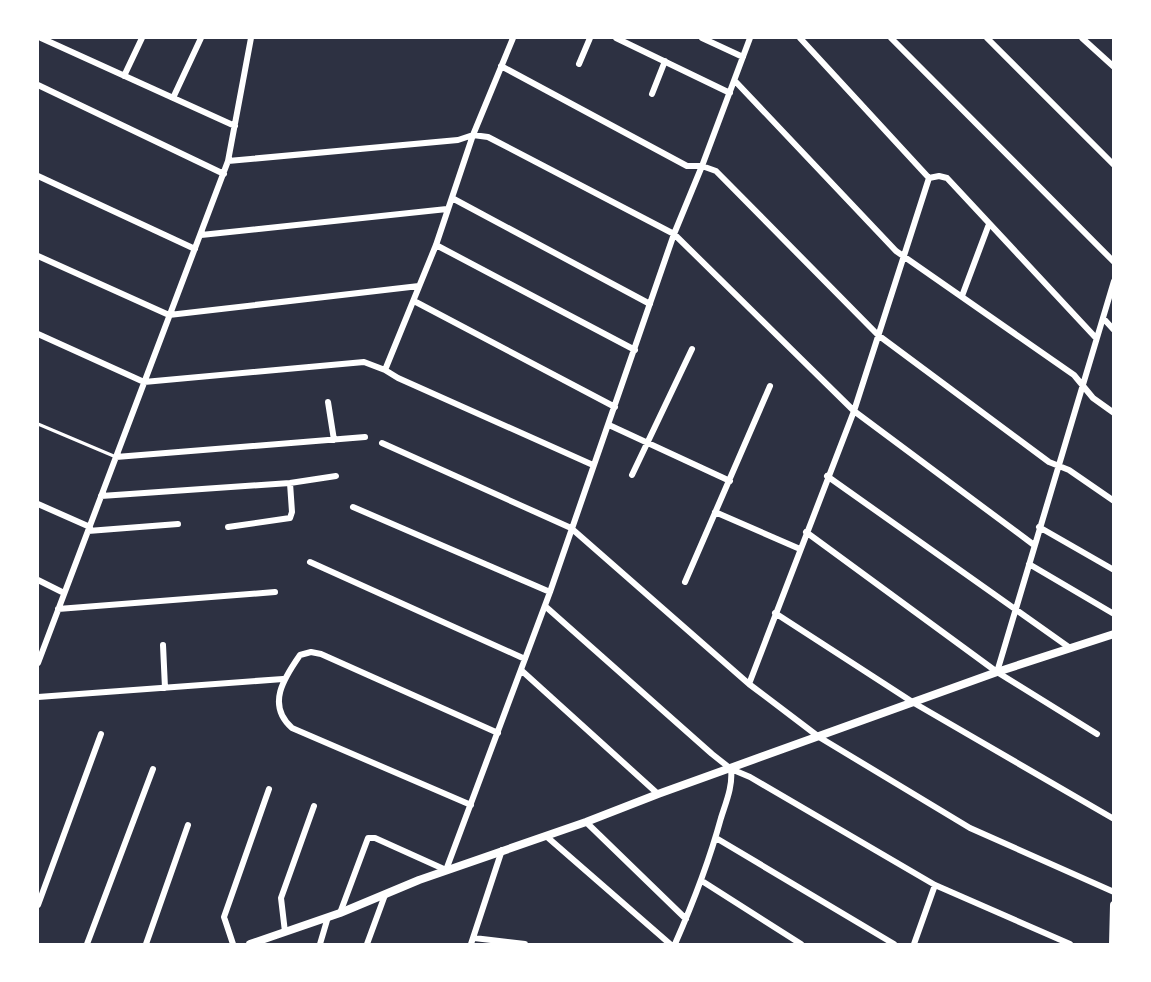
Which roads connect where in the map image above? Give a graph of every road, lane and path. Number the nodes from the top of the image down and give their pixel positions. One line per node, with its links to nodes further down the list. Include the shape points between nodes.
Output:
1 (41, 38): 19 (street)
2 (142, 38): 19 (street)
3 (201, 38): 24 (street)
4 (251, 38): 25 (street)
5 (513, 38): 17 (street)
6 (590, 38): 16 (street)
7 (616, 38): 15 (street)
8 (702, 38): 14 (street)
9 (750, 38): 14 (street)
10 (800, 38): 32 (street)
11 (891, 38): 42 (street)
12 (987, 38): 28 (street)
13 (1082, 38): 18 (street)
14 (742, 57): 20 (street)
15 (665, 61): 22 (street); 23 (street)
16 (579, 64)
17 (501, 66): 26 (street); 29 (street, via 687,166)
18 (1113, 67)
19 (124, 76): 24 (street)
20 (735, 81): 22 (street); 41 (street)
21 (38, 85): 30 (street)
22 (730, 93): 29 (street)
23 (651, 94)
24 (173, 98): 25 (street)
25 (235, 126): 27 (street)
26 (473, 135): 27 (street, via 458,140); 33 (street); 36 (street, via 489,137)
27 (228, 161): 30 (street)
28 (1113, 165)
29 (702, 166): 36 (street); 52 (street, via 716,171)
30 (224, 174): 37 (street)
31 (38, 176): 39 (street)
32 (929, 178): 35 (street, via 947,178); 41 (street)
33 (452, 198): 34 (street); 47 (street)
34 (447, 209): 37 (street); 38 (street)
35 (989, 224): 45 (street); 53 (street)
36 (674, 234): 47 (street); 62 (street)
37 (201, 235): 39 (street)
38 (436, 245): 44 (street); 55 (street)
39 (195, 249): 48 (street)
40 (38, 256): 48 (street)
41 (905, 256): 45 (street); 52 (street)
42 (1113, 262)
43 (1113, 281): 49 (street)
44 (419, 286): 46 (street); 48 (street)
45 (962, 296): 59 (street, via 1074,375)
46 (414, 301): 56 (street); 61 (street)
47 (650, 304): 55 (street)
48 (169, 315): 57 (street)
49 (1103, 318): 50 (street); 53 (street)
50 (1113, 330)
51 (38, 334): 57 (street)
52 (878, 335): 62 (street); 72 (street, via 1048,462)
53 (1096, 338): 59 (street)
54 (693, 349): 68 (street)
55 (635, 350): 61 (street)
56 (385, 370): 57 (street, via 364,362); 71 (street)
57 (144, 382): 70 (street)
58 (770, 386): 76 (street)
59 (1082, 387): 63 (street); 72 (street)
60 (328, 402): 67 (street)
61 (615, 407): 65 (street)
62 (854, 411): 75 (street); 89 (street)
63 (1113, 413)
64 (38, 424): 70 (lane)
65 (609, 425): 68 (street); 71 (street)
66 (365, 437): 67 (street)
67 (334, 440): 70 (street)
68 (647, 442): 73 (street); 76 (street)
69 (382, 443): 86 (street)
70 (116, 457): 78 (street)
71 (593, 465): 86 (street)
72 (1058, 465): 79 (street); 85 (street)
73 (632, 475)
74 (336, 476): 77 (street)
75 (828, 476): 88 (street); 101 (street)
76 (730, 481): 82 (street)
77 (290, 483): 78 (street); 84 (street, via 290,518)
78 (101, 496): 87 (street)
79 (1113, 501)
80 (38, 504): 87 (street)
81 (353, 507): 97 (street)
82 (715, 512): 90 (street); 95 (street)
83 (178, 524): 87 (street)
84 (228, 527)
85 (1040, 527): 89 (street); 93 (street)
86 (571, 528): 97 (street); 112 (street)
87 (89, 529): 98 (street)
88 (806, 532): 90 (street); 110 (street)
89 (1034, 545): 92 (street)
90 (800, 549): 102 (street)
91 (310, 562): 107 (street)
92 (1029, 564): 101 (street); 103 (street)
93 (1113, 570)
94 (38, 580): 98 (street)
95 (685, 582)
96 (275, 592): 100 (street)
97 (550, 592): 99 (street)
98 (64, 593): 100 (street)
99 (545, 606): 107 (street); 121 (street)
100 (57, 609): 108 (street)
101 (1016, 611): 106 (street); 110 (street)
102 (776, 612): 112 (street); 115 (street)
103 (1113, 614)
104 (1113, 634): 106 (street)
105 (163, 645): 113 (street)
106 (1070, 648): 110 (street)
107 (525, 659): 109 (street)
108 (38, 663)
109 (521, 670): 116 (street); 123 (street)
110 (997, 672): 115 (street); 118 (street)
111 (283, 679): 113 (street); 116 (street, via 300,655 321,654); 124 (street, via 279,707 282,719 292,728)
112 (749, 684): 119 (street)
113 (165, 688): 114 (street)
114 (38, 697)
115 (914, 703): 119 (street); 126 (street)
116 (498, 733): 124 (street)
117 (101, 734): 137 (street)
118 (1097, 734)
119 (819, 737): 121 (street); 135 (street, via 970,828)
120 (153, 769): 144 (street)
121 (731, 769): 123 (street); 130 (street, via 732,780); 134 (street)
122 (268, 789): 146 (street, via 224,917)
123 (658, 794): 127 (street)
124 (471, 805): 132 (street)
125 (314, 806): 142 (street, via 281,898)
126 (1113, 819)
127 (586, 822): 129 (street); 141 (street)
128 (188, 825): 145 (street)
129 (546, 836): 131 (street); 151 (street)
130 (716, 838): 133 (street); 154 (street)
131 (502, 850): 132 (street); 143 (street)
132 (446, 870): 136 (street); 139 (street, via 368,838)
133 (702, 881): 141 (street); 153 (street)
134 (935, 885): 155 (street); 156 (street)
135 (1113, 892)
136 (385, 895): 139 (street); 149 (street)
137 (38, 905)
138 (1113, 905): 157 (street)
139 (340, 913): 140 (street)
140 (328, 917): 142 (street); 148 (street)
141 (686, 919): 152 (street)
142 (285, 932): 147 (street)
143 (472, 941): 150 (street)
144 (87, 945)
145 (146, 945)
146 (233, 945)
147 (250, 945)
148 (320, 945)
149 (367, 945)
150 (525, 945)
151 (670, 945)
152 (675, 945)
153 (801, 945)
154 (894, 945)
155 (914, 945)
156 (1070, 945)
157 (1113, 945)

